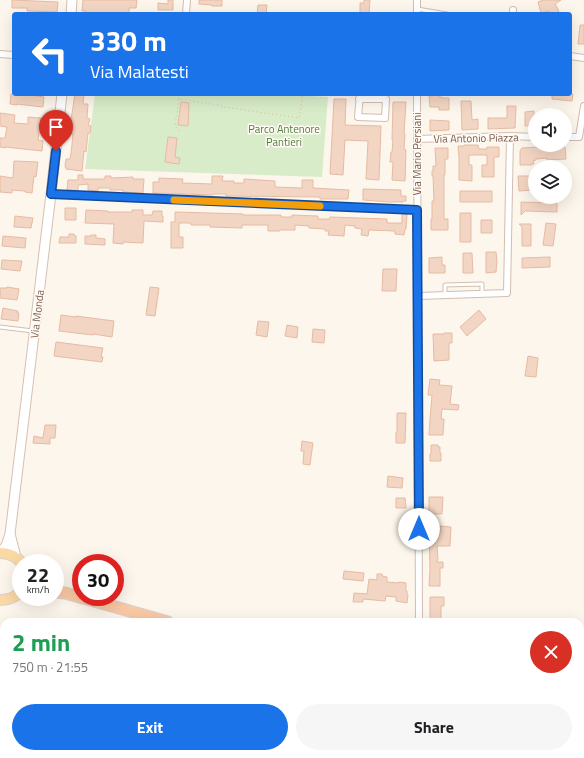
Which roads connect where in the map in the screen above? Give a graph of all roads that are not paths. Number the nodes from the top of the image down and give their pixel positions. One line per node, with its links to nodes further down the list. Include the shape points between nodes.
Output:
1 (72, 0): 4 (main road)
2 (187, 0): 5 (street)
3 (417, 0): 6 (street)
4 (70, 12)
5 (186, 12)
6 (417, 12)
7 (0, 54): 8 (street)
8 (12, 55)
9 (572, 56): 10 (street)
10 (584, 58)
11 (62, 96): 19 (main road, Via Monda)
12 (418, 96): 18 (street, Via Mario Persiani)
13 (360, 97): 13 (street, via 386,100 386,118 358,117)
14 (584, 106): 17 (street, via 579,137)
15 (510, 136): 16 (street, Via Antonio Piazza); 18 (street, Via Antonio Piazza); 21 (street, via 508,293)
16 (528, 137)
17 (572, 137)
18 (417, 139): 20 (street, Via Mario Persiani)
19 (51, 194): 20 (street); 25 (main road, Via Monda)
20 (417, 210): 23 (street, Via Mario Persiani)
21 (482, 294): 22 (street); 22 (lane, via 482,284 452,284 445,285)
22 (445, 295): 23 (street)
23 (418, 296): 34 (street, Via Mario Persiani)
24 (0, 327): 25 (lane)
25 (35, 331): 26 (main road, Via Monda)
26 (10, 534): 27 (main road, Via Monda, via 6,546); 28 (main road, Via Monda)
27 (0, 552): 29 (main road)
28 (17, 554)
29 (12, 555)
30 (64, 593): 33 (highway)
31 (12, 598): 32 (main road)
32 (1, 601)
33 (154, 618)
34 (419, 618)

